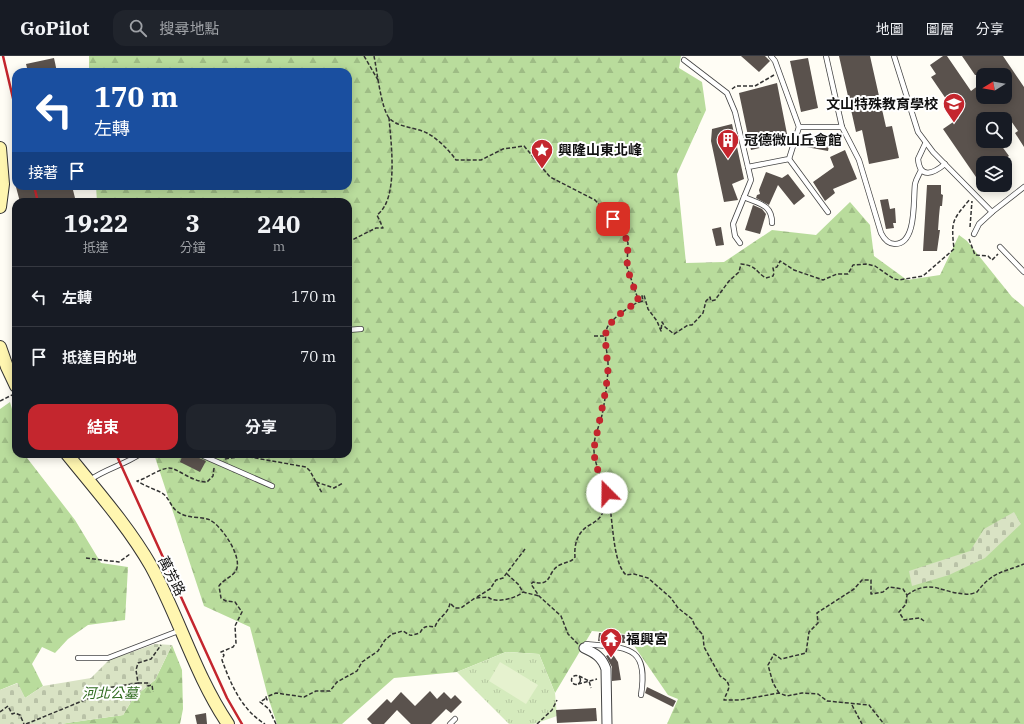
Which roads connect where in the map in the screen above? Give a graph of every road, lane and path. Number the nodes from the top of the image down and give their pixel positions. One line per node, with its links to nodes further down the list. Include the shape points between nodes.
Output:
1 (364, 56): 8 (path)
2 (374, 56): 8 (path)
3 (771, 56): 7 (lane)
4 (826, 56): 12 (lane)
5 (894, 56): 13 (lane, via 913,120)
6 (684, 60): 9 (lane)
7 (779, 72): 9 (path, via 755,86 736,86); 11 (lane)
8 (380, 82): 10 (path)
9 (727, 94): 17 (lane, via 735,112)
10 (389, 118): 27 (path, via 392,164 388,198 382,211 376,215 383,228 376,228); 31 (path, via 402,126 427,133 450,151 456,160 482,160 502,149 524,146 550,177 595,200 622,229 628,243 627,268)
11 (799, 127): 12 (lane); 15 (lane)
12 (842, 127): 18 (lane, via 859,160 881,233 890,243 903,242 911,232 915,184)
13 (925, 144): 16 (lane); 18 (lane, via 918,160)
14 (0, 148): 22 (street, via 3,184)
15 (789, 159): 17 (lane); 23 (lane)
16 (945, 164): 18 (lane, via 931,173); 20 (lane)
17 (748, 167): 21 (lane, via 750,180)
18 (921, 170)
19 (1024, 187): 24 (lane)
20 (974, 194): 24 (lane); 31 (path, via 952,225 954,249 920,277 894,279 875,266 866,264 853,265 848,274 837,274 823,280 794,270 780,261 777,268 773,268 773,276 766,278 757,268 741,264 739,272 728,281 715,300 711,301 710,297 706,301 703,313 692,325 674,334 665,328 662,322 661,331 648,309 644,296 643,301)
21 (744, 197): 25 (lane, via 767,207 772,215); 28 (lane, via 733,224 735,236)
22 (0, 207)
23 (828, 212)
24 (992, 212): 26 (lane, via 978,224)
25 (772, 223)
26 (974, 234)
27 (352, 240)
28 (740, 243)
29 (1000, 247): 30 (lane)
30 (1024, 272)
31 (639, 302): 35 (path, via 624,310 608,326)
32 (361, 329): 33 (lane)
33 (352, 330)
34 (594, 336): 35 (path)
35 (605, 336): 52 (path, via 608,369 594,448 595,463)
36 (1, 355): 37 (street)
37 (12, 378)
38 (12, 395): 39 (path)
39 (0, 401)
40 (70, 458): 47 (street, 萬芳路)
41 (134, 458): 47 (lane, via 98,474)
42 (206, 458): 45 (lane)
43 (229, 458): 46 (path, via 222,459)
44 (255, 458): 48 (path, via 306,467)
45 (210, 460): 46 (lane); 81 (path, via 214,468 213,476 207,482 198,482 171,468 137,481 163,494 178,512 210,520 221,529 231,544 237,564 235,572 219,586 221,598 235,602 242,612 235,626 236,643 221,652 224,655 222,660 241,702 251,714)
46 (220, 464): 50 (lane)
47 (89, 482): 63 (street, 萬芳路, via 139,547 159,582)
48 (316, 482): 49 (path, via 334,488); 51 (path)
49 (343, 483)
50 (272, 486)
51 (322, 493)
52 (609, 502): 60 (path, via 605,498 601,516 581,531 576,539 575,557 558,565 543,583 531,582); 73 (path, via 619,566 626,575 634,574 654,582 692,619 703,635 704,647 720,676 729,685 724,700 740,700)
53 (525, 549): 57 (path)
54 (130, 554): 55 (path, via 119,562)
55 (86, 558)
56 (1024, 564): 59 (path, via 993,575 977,592 965,594 935,586 917,588)
57 (506, 574): 58 (path); 61 (path, via 496,580 490,589)
58 (523, 592): 60 (path); 61 (path, via 519,596 498,601 488,597)
59 (907, 595): 62 (path, via 906,604 899,612 904,620 920,618); 73 (path, via 903,590 889,587 883,592 871,594 871,580 862,580 854,589 817,613 818,623 809,632 806,653 781,659 774,654 768,665)
60 (539, 596): 64 (path, via 561,616)
61 (475, 598): 82 (path, via 461,608 455,608 450,603 449,610 436,621 435,627 427,625 420,634 412,637 403,630 392,634 378,651 362,662 357,671 337,682 330,691 316,691 304,697 276,692 266,697 267,700 260,702 269,709)
62 (924, 621)
63 (175, 632): 66 (lane, via 108,658); 69 (path, via 151,659 138,663); 80 (street, 萬芳路)
64 (572, 639)
65 (584, 648): 74 (lane, via 586,644 625,648 635,653 642,666 644,679); 85 (street, via 603,660 606,669)
66 (78, 658)
67 (579, 676): 68 (path); 70 (path, via 581,681); 70 (path, via 575,675 572,678 574,683)
68 (589, 682): 70 (path); 71 (path)
69 (138, 683): 72 (path, via 148,682 148,686 152,685); 79 (path, via 99,690 91,693 92,697)
70 (578, 684)
71 (591, 688)
72 (153, 692)
73 (779, 693): 76 (path, via 787,696 802,693 818,694 827,701)
74 (641, 695)
75 (557, 700): 84 (path, via 552,710)
76 (852, 705): 86 (path); 87 (path, via 868,705)
77 (0, 712): 79 (path, via 8,706 12,714 20,715)
78 (455, 719): 83 (lane)
79 (25, 724)
80 (228, 724)
81 (265, 724)
82 (276, 724)
83 (450, 724)
84 (537, 724)
85 (607, 724)
86 (862, 724)
87 (884, 724)

